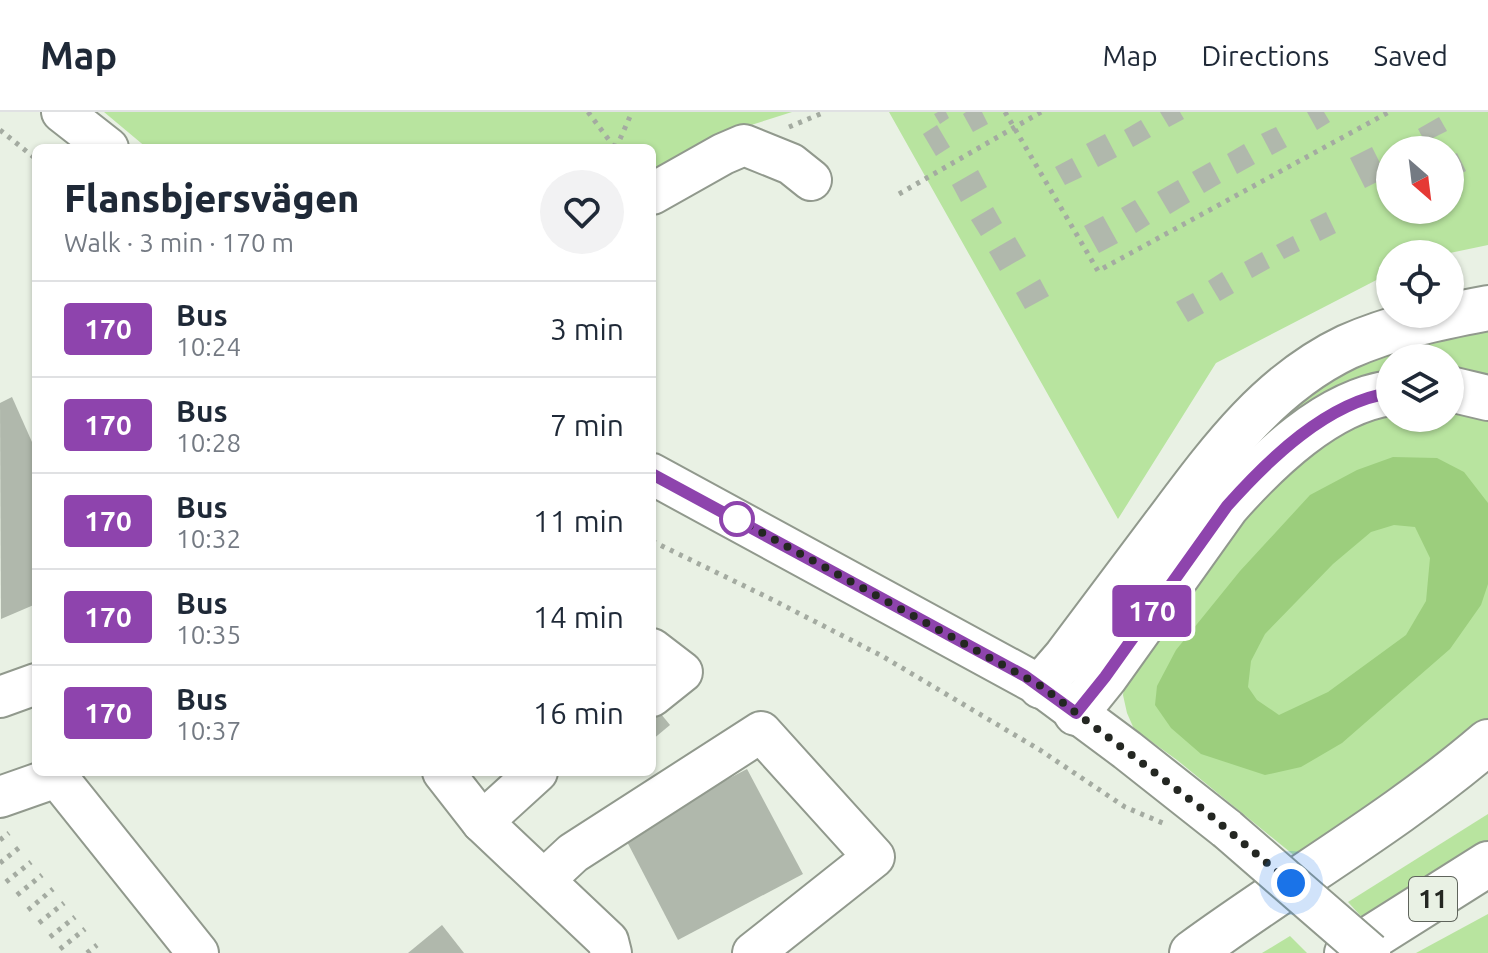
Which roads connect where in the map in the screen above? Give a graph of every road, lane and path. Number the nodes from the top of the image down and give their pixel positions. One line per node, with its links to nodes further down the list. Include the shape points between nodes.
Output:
1 (62, 112): 9 (street)
2 (588, 112): 10 (path)
3 (632, 112): 11 (path)
4 (1005, 112): 7 (path)
5 (1041, 112): 7 (path)
6 (1389, 112): 7 (path, via 1098,271)
7 (1013, 127): 15 (path)
8 (0, 130): 12 (path)
9 (103, 144)
10 (613, 144)
11 (618, 144)
12 (32, 156)
13 (811, 180): 14 (street, via 791,164 744,145)
14 (656, 192)
15 (899, 194)
16 (1488, 308): 24 (highway, via 1418,322 1345,348 1260,408 1205,470)
17 (1464, 392): 19 (highway)
18 (1376, 397): 27 (highway, via 1315,425 1249,481)
19 (1488, 398)
20 (656, 476): 24 (street)
21 (656, 543): 34 (path, via 882,656 1125,807)
22 (656, 652): 25 (street, via 682,672)
23 (32, 685): 26 (street)
24 (1041, 686): 27 (street)
25 (656, 693)
26 (0, 697)
27 (1076, 713): 53 (street, bridge, via 1227,829)
28 (1488, 742): 59 (highway, via 1394,816)
29 (446, 776): 33 (street)
30 (533, 776): 33 (street)
31 (1488, 778): 60 (highway)
32 (4, 815): 35 (path); 56 (street, via 57,777)
33 (482, 822): 41 (street)
34 (1166, 824)
35 (0, 840)
36 (20, 847): 38 (path)
37 (31, 862): 42 (path)
38 (0, 863)
39 (1488, 864): 53 (highway, 11)
40 (42, 875): 45 (path)
41 (544, 880): 57 (street, via 608,941); 58 (street, via 573,853 761,732 874,857)
42 (6, 882)
43 (1488, 888): 53 (highway)
44 (53, 889): 47 (path)
45 (17, 895)
46 (64, 903): 49 (path)
47 (28, 910)
48 (75, 917): 51 (path)
49 (39, 923)
50 (85, 929): 54 (path)
51 (50, 937)
52 (97, 945): 55 (path)
53 (1365, 947)
54 (60, 949)
55 (87, 953)
56 (198, 953)
57 (611, 953)
58 (753, 953)
59 (1192, 953)
60 (1204, 953)

